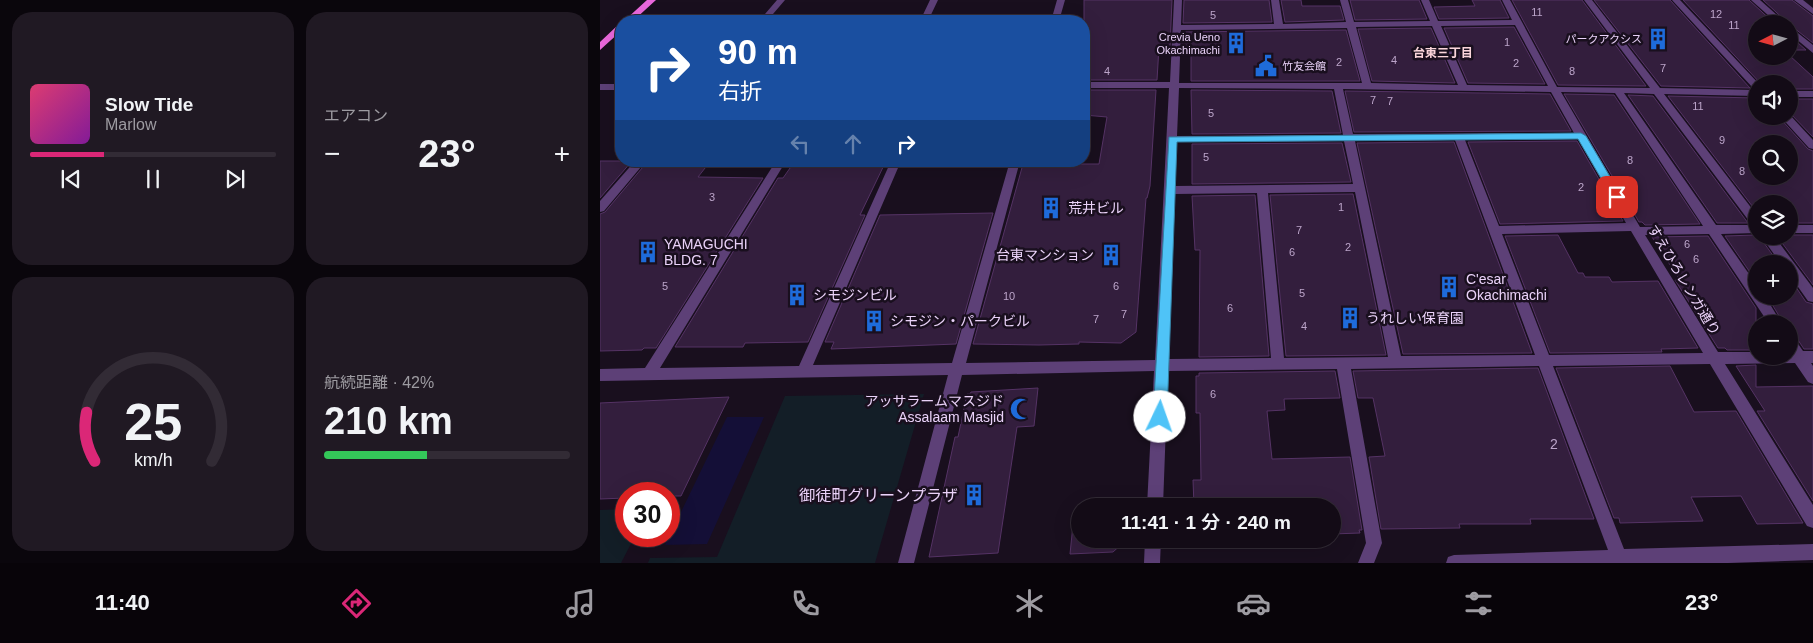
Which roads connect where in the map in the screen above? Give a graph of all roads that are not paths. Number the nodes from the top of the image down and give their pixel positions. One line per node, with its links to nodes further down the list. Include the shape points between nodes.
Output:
1 (652, 0): 15 (main road)
2 (781, 0): 16 (street)
3 (934, 0): 17 (street)
4 (1061, 0): 18 (street)
5 (1178, 0): 24 (street)
6 (1275, 0): 23 (street)
7 (1344, 0): 22 (street)
8 (1425, 0): 21 (street)
9 (1506, 0): 20 (street, すえひろレンガ通り)
10 (1588, 0): 39 (street)
11 (1676, 0): 29 (street)
12 (1755, 0): 19 (street)
13 (1798, 0): 14 (street)
14 (1813, 12)
15 (635, 15)
16 (768, 15)
17 (927, 15)
18 (1057, 15)
19 (1772, 15)
20 (1518, 22): 21 (street); 37 (street, すえひろレンガ通り)
21 (1436, 23): 22 (street); 36 (street)
22 (1351, 25): 23 (street); 33 (street)
23 (1279, 26): 24 (street)
24 (1177, 28): 30 (street)
25 (615, 33): 27 (main road)
26 (1798, 37): 28 (street)
27 (600, 47)
28 (1813, 50)
29 (1748, 77)
30 (1175, 84): 31 (street); 32 (street); 47 (street)
31 (1090, 85)
32 (1338, 86): 33 (street); 46 (street)
33 (1367, 86): 36 (street)
34 (615, 87): 35 (street)
35 (600, 88)
36 (1464, 88): 37 (street)
37 (1554, 89): 38 (street); 44 (street, すえひろレンガ通り)
38 (1618, 91): 39 (street); 63 (street)
39 (1657, 91): 40 (street); 57 (street)
40 (1748, 93)
41 (1798, 94): 42 (street)
42 (1813, 94)
43 (1793, 125): 48 (street)
44 (1581, 136): 45 (street); 58 (street, すえひろレンガ通り)
45 (1459, 137): 46 (street); 62 (street)
46 (1348, 138): 47 (street); 53 (street)
47 (1172, 139): 55 (street)
48 (1813, 146)
49 (637, 167): 56 (street)
50 (777, 167): 76 (street)
51 (893, 167): 75 (street)
52 (1013, 167): 74 (street)
53 (1359, 188): 54 (street); 70 (street)
54 (1262, 189): 55 (street); 72 (street)
55 (1170, 190): 73 (street)
56 (600, 208)
57 (1748, 211)
58 (1636, 229): 62 (street); 63 (street); 68 (street, すえひろレンガ通り)
59 (1748, 229): 63 (street)
60 (1798, 229): 61 (street)
61 (1813, 229)
62 (1495, 230): 69 (street)
63 (1713, 230): 65 (street)
64 (1798, 277): 66 (street)
65 (1748, 282)
66 (1813, 297)
67 (1806, 357): 68 (street); 78 (street)
68 (1715, 358): 69 (street); 80 (street, すえひろレンガ通り)
69 (1545, 360): 70 (street); 83 (street)
70 (1396, 362): 71 (street)
71 (1343, 363): 72 (street); 86 (street, via 1374,543)
72 (1278, 364): 73 (street)
73 (1163, 365): 74 (street); 79 (street)
74 (957, 369): 75 (street); 84 (street)
75 (802, 372): 76 (street)
76 (648, 375): 77 (street)
77 (600, 376)
78 (1813, 378)
79 (1155, 498)
80 (1813, 520)
81 (1153, 548): 85 (street)
82 (1813, 552): 83 (street)
83 (1620, 560): 87 (street)
84 (906, 563)
85 (1152, 563)
86 (1366, 563)
87 (1454, 563)

